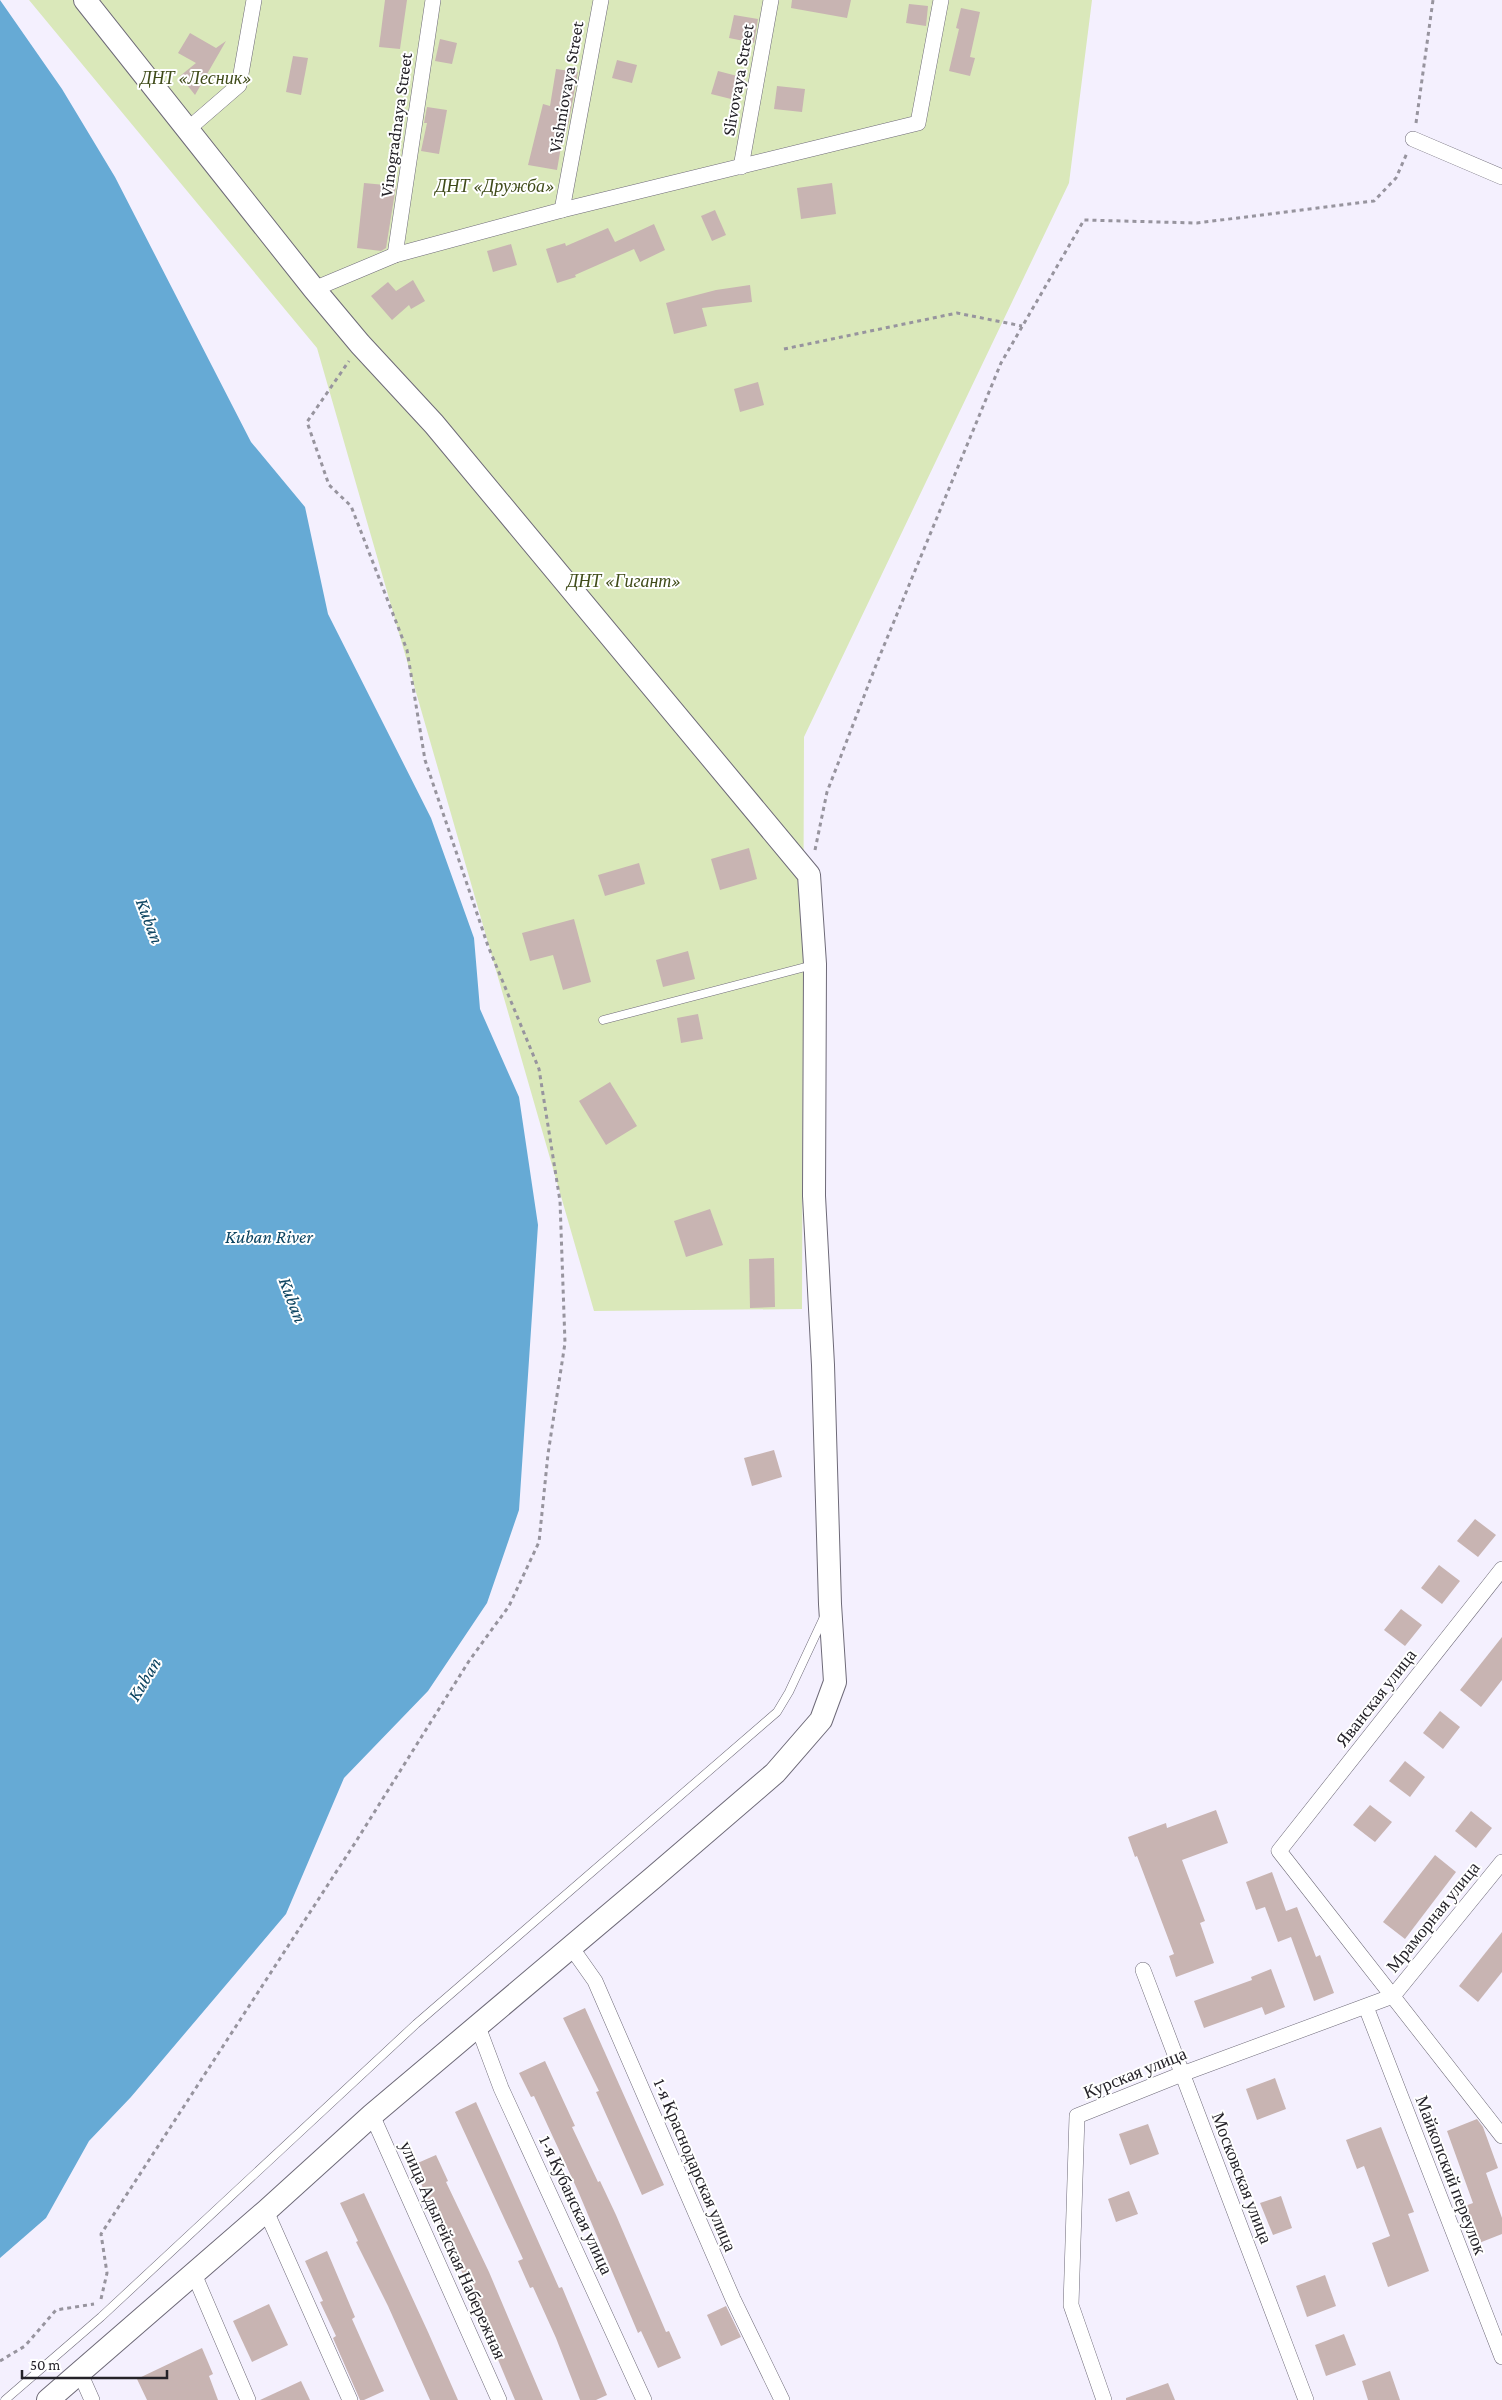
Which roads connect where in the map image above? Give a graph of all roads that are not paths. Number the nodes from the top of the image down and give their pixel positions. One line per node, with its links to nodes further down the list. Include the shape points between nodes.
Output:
1 (85, 0): 7 (street)
2 (254, 0): 7 (street, via 238,85)
3 (433, 0): 12 (street, Vinogradnaya Street)
4 (600, 0): 11 (street, Vishniovaya Street)
5 (771, 0): 9 (street, Slivovaya Street)
6 (941, 0): 9 (street, via 918,123)
7 (187, 130): 13 (street)
8 (1413, 139): 10 (street)
9 (741, 167): 11 (street)
10 (1502, 177)
11 (562, 210): 12 (street)
12 (395, 255): 13 (street)
13 (314, 289): 14 (street, via 434,424 809,875)
14 (815, 964): 15 (lane); 17 (street, via 814,1196)
15 (603, 1020)
16 (1502, 1569): 21 (street, Яванская улица, via 1280,1851)
17 (830, 1604): 19 (street, via 835,1682 820,1720 775,1773); 31 (lane, via 777,1712 416,2024 101,2317)
18 (1502, 1862): 21 (street, Мраморная улица)
19 (572, 1947): 23 (street); 38 (street, 1-я Краснодарская улица, via 595,1981 733,2299)
20 (1144, 1970): 24 (street, Московская улица)
21 (1393, 1996): 22 (street, Курская улица); 26 (street)
22 (1366, 2007): 24 (street, Курская улица); 29 (street, Майкопский переулок)
23 (477, 2024): 25 (street); 37 (street, 1-я Кубанская улица, via 502,2088)
24 (1182, 2074): 39 (street, Курская улица, via 1077,2116 1071,2305); 40 (street, Московская улица)
25 (372, 2114): 27 (street); 36 (street, улица Адыгейская Набережная)
26 (1502, 2136)
27 (266, 2211): 28 (street); 35 (street)
28 (194, 2274): 30 (street); 34 (street)
29 (1502, 2357)
30 (80, 2373): 32 (street); 33 (street)
31 (5, 2400)
32 (48, 2400)
33 (92, 2400)
34 (248, 2400)
35 (350, 2400)
36 (499, 2400)
37 (644, 2400)
38 (782, 2400)
39 (1104, 2400)
40 (1306, 2400)

